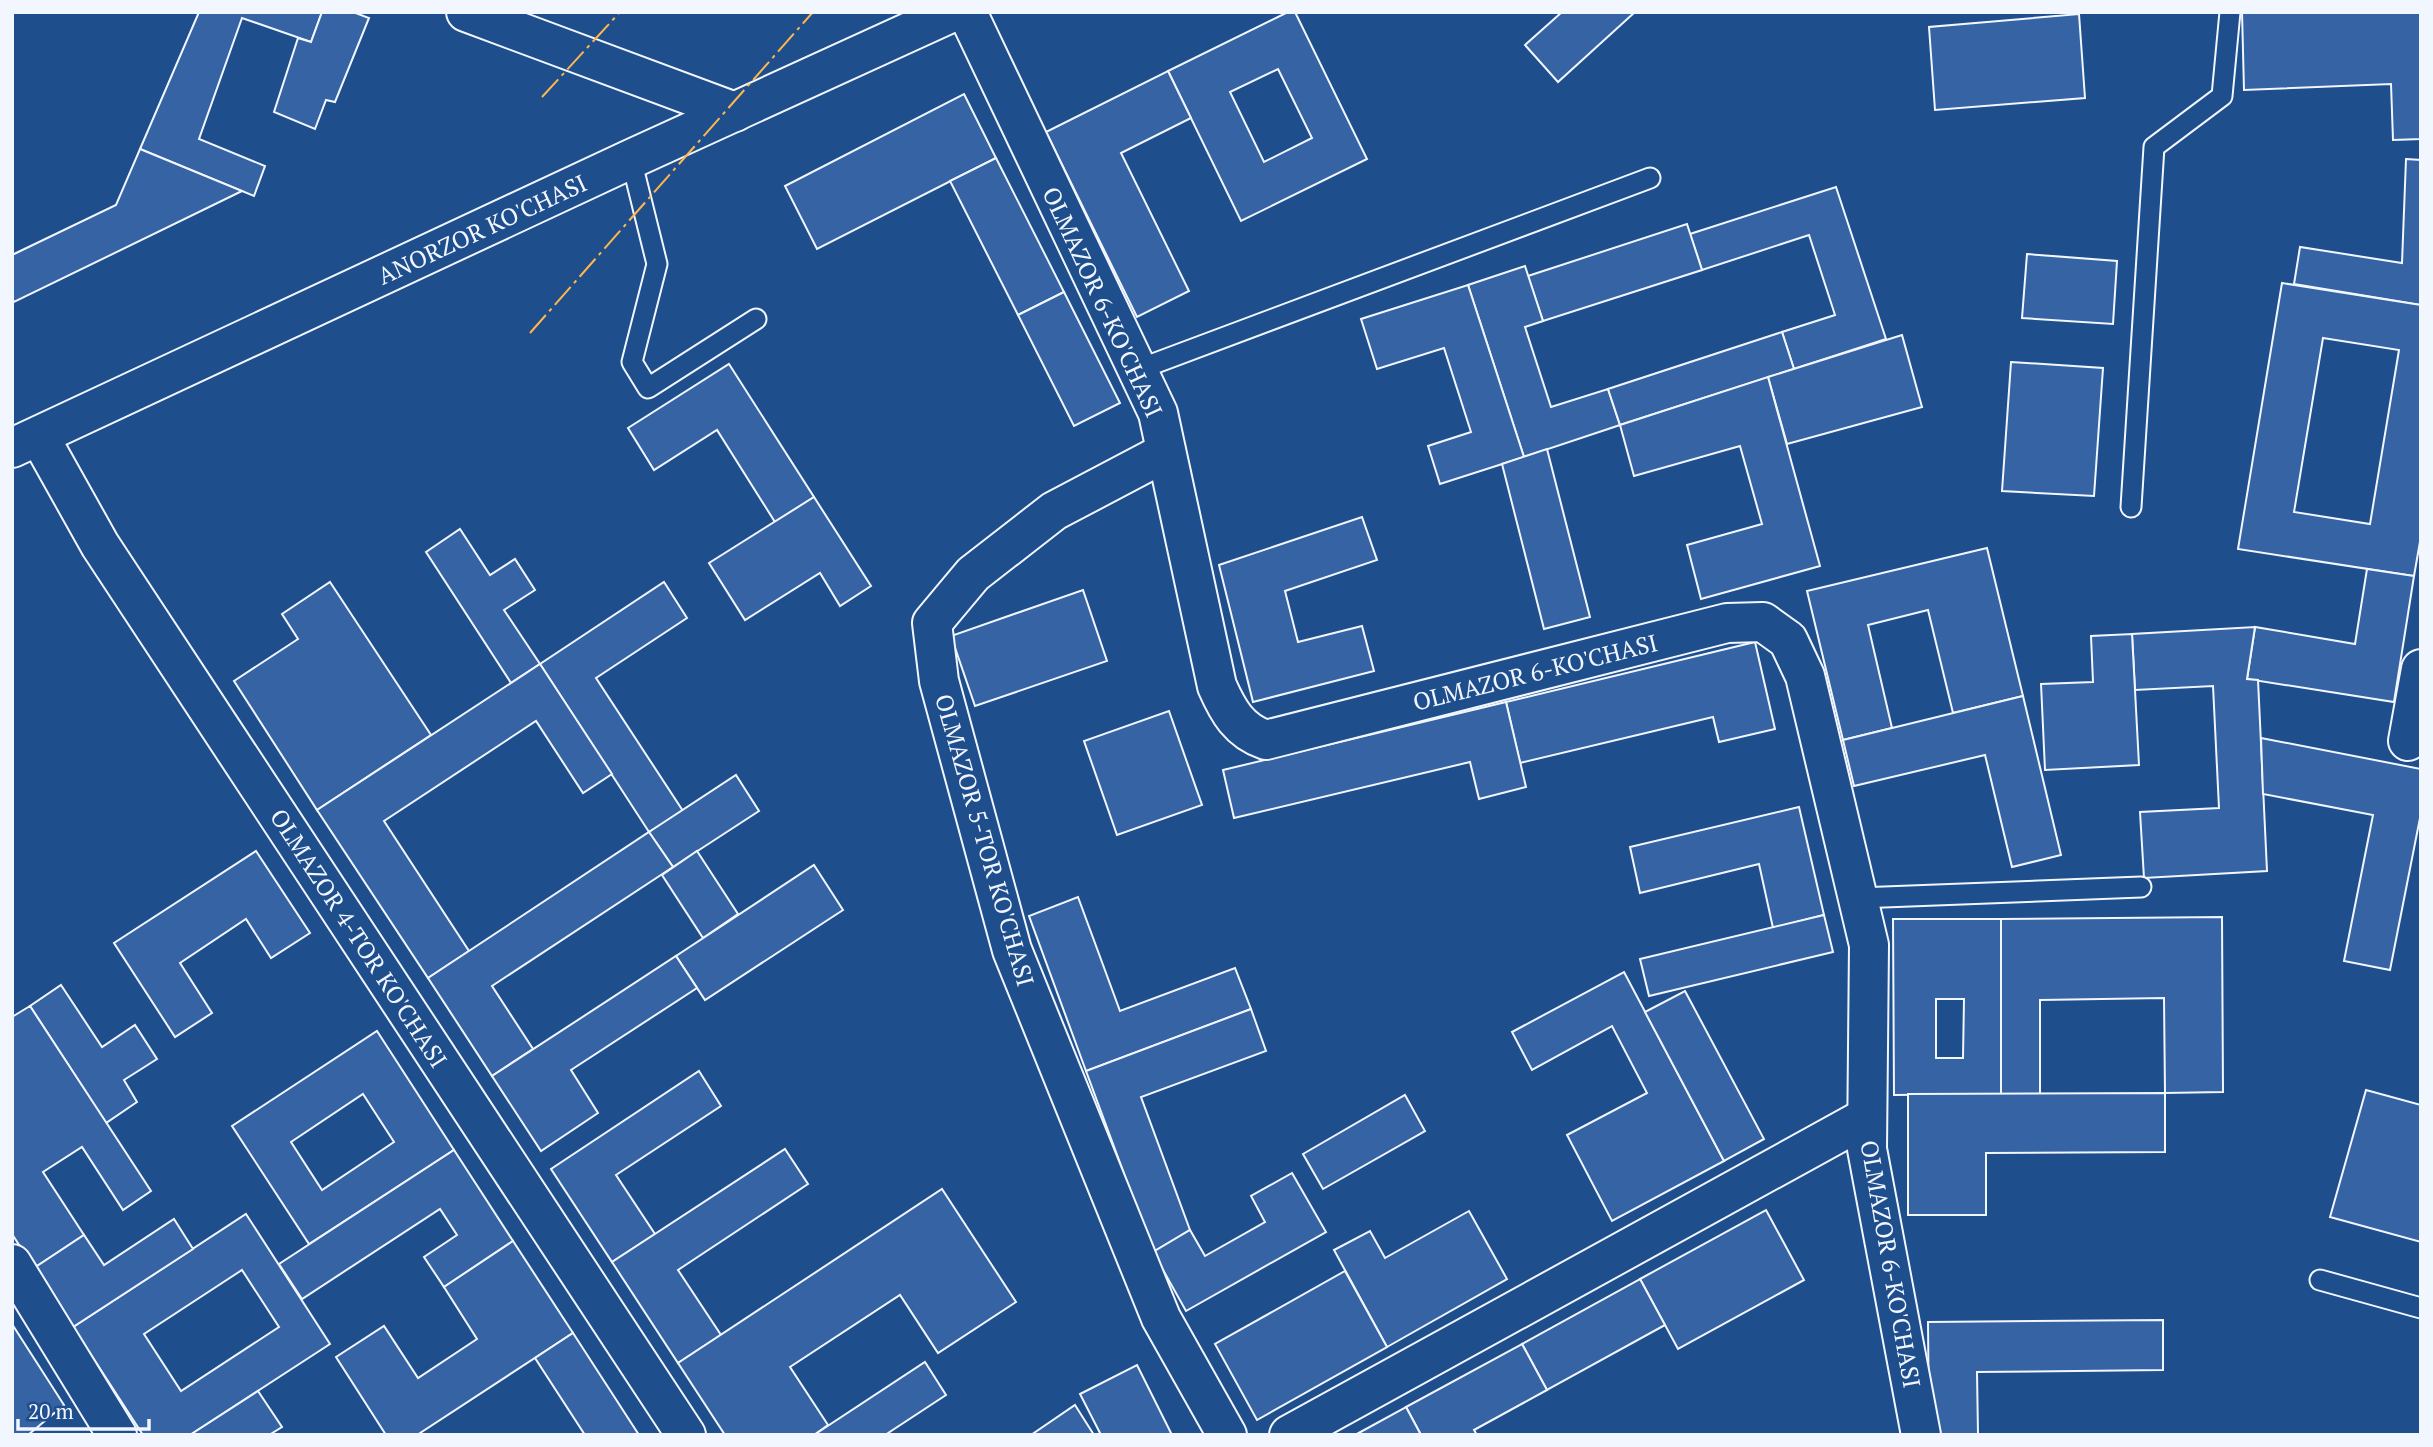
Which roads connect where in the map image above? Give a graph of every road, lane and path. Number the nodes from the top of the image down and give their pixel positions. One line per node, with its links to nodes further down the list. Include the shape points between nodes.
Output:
1 (466, 12): 5 (street)
2 (953, 12): 5 (street, ANORZOR KO'CHASI)
3 (967, 12): 9 (street, OLMAZOR 6-KO'CHASI)
4 (2230, 12): 12 (lane, via 2222,96 2154,147)
5 (735, 112): 6 (street, ANORZOR KO'CHASI)
6 (631, 159): 8 (lane, via 657,264 632,362 648,388); 10 (street, ANORZOR KO'CHASI)
7 (1650, 178): 9 (lane)
8 (756, 319)
9 (1138, 370): 11 (street, OLMAZOR 6-KO'CHASI, via 1158,412)
10 (26, 442): 22 (street, OLMAZOR 4-TOR KO'CHASI, via 100,545)
11 (1166, 452): 16 (street, OLMAZOR 6-KO'CHASI, via 1217,686 1233,716 1252,736 1266,740 1727,623 1763,622 1788,640 1805,676); 23 (street, OLMAZOR 5-TOR KO'CHASI, via 1054,512 973,574 932,623 939,681 1012,950 1161,1318)
12 (2131, 508)
13 (2421, 669): 14 (street)
14 (2408, 741)
15 (2141, 887): 16 (lane)
16 (1858, 898): 17 (street, OLMAZOR 6-KO'CHASI, via 1869,944)
17 (1867, 1117): 24 (street); 25 (street, OLMAZOR 6-KO'CHASI, via 1867,1149)
18 (12, 1264): 21 (street)
19 (2320, 1280): 20 (lane)
20 (2421, 1308)
21 (117, 1435)
22 (686, 1435)
23 (1227, 1435)
24 (1289, 1435)
25 (1921, 1435)

